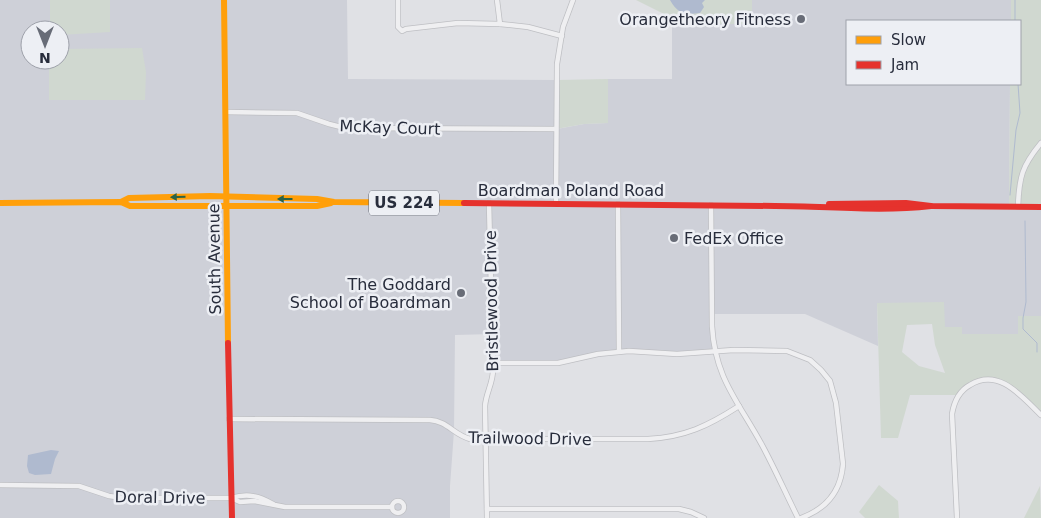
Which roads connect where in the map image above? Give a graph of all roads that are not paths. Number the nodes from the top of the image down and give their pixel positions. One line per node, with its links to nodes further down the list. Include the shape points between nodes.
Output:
1 (224, 0): 7 (main road, South Avenue)
2 (398, 0): 5 (street, via 398,27 402,31 458,23)
3 (497, 0): 5 (street)
4 (573, 0): 6 (street)
5 (500, 24): 6 (street)
6 (562, 36): 8 (street, via 557,69)
7 (226, 112): 8 (street, McKay Court, via 297,113 345,128); 10 (main road, South Avenue)
8 (556, 130): 15 (street)
9 (1041, 143): 19 (street, via 1024,166)
10 (227, 197): 11 (main road, Boardman Poland Road / US 224, one-way to 11, via 129,198); 12 (main road, Boardman Poland Road / US 224, one-way to 10); 18 (main road, South Avenue)
11 (121, 202): 13 (main road, Boardman Poland Road / US 224); 18 (main road, Boardman Poland Road / US 224, via 130,206)
12 (334, 202): 14 (main road, Boardman Poland Road / US 224); 18 (main road, Boardman Poland Road / US 224, via 317,206)
13 (0, 203)
14 (489, 203): 15 (main road, Boardman Poland Road / US 224); 23 (street, Bristlewood Drive)
15 (556, 204): 16 (main road, Boardman Poland Road / US 224)
16 (618, 204): 17 (main road, Boardman Poland Road / US 224); 21 (street)
17 (711, 205): 19 (main road, Boardman Poland Road / US 224, via 854,210 931,206); 22 (street)
18 (227, 206): 26 (main road, South Avenue)
19 (1018, 207): 20 (main road, Boardman Poland Road / US 224)
20 (1041, 207)
21 (619, 351): 22 (street, via 677,354); 23 (street, via 558,363)
22 (715, 351): 24 (street, via 723,379); 35 (street, via 787,351 810,360 830,381 844,464 842,474 826,504)
23 (493, 363): 27 (street, Bristlewood Drive, via 492,381 485,402)
24 (739, 406): 27 (street, Trailwood Drive, via 702,428 664,438); 35 (street)
25 (1041, 415): 36 (street, via 1011,387 1000,382 980,380 963,391 952,414)
26 (229, 419): 27 (street, Trailwood Drive, via 430,420 446,424 466,438); 29 (main road, South Avenue)
27 (485, 439): 31 (street, Bristlewood Drive)
28 (0, 485): 29 (street, Doral Drive, via 79,486 123,498)
29 (231, 498): 30 (street, Doral Drive, via 285,507); 32 (main road, South Avenue)
30 (392, 507)
31 (487, 509): 33 (street, Bristlewood Drive); 34 (street, via 679,509)
32 (232, 518)
33 (487, 518)
34 (704, 518)
35 (799, 518)
36 (957, 518)

